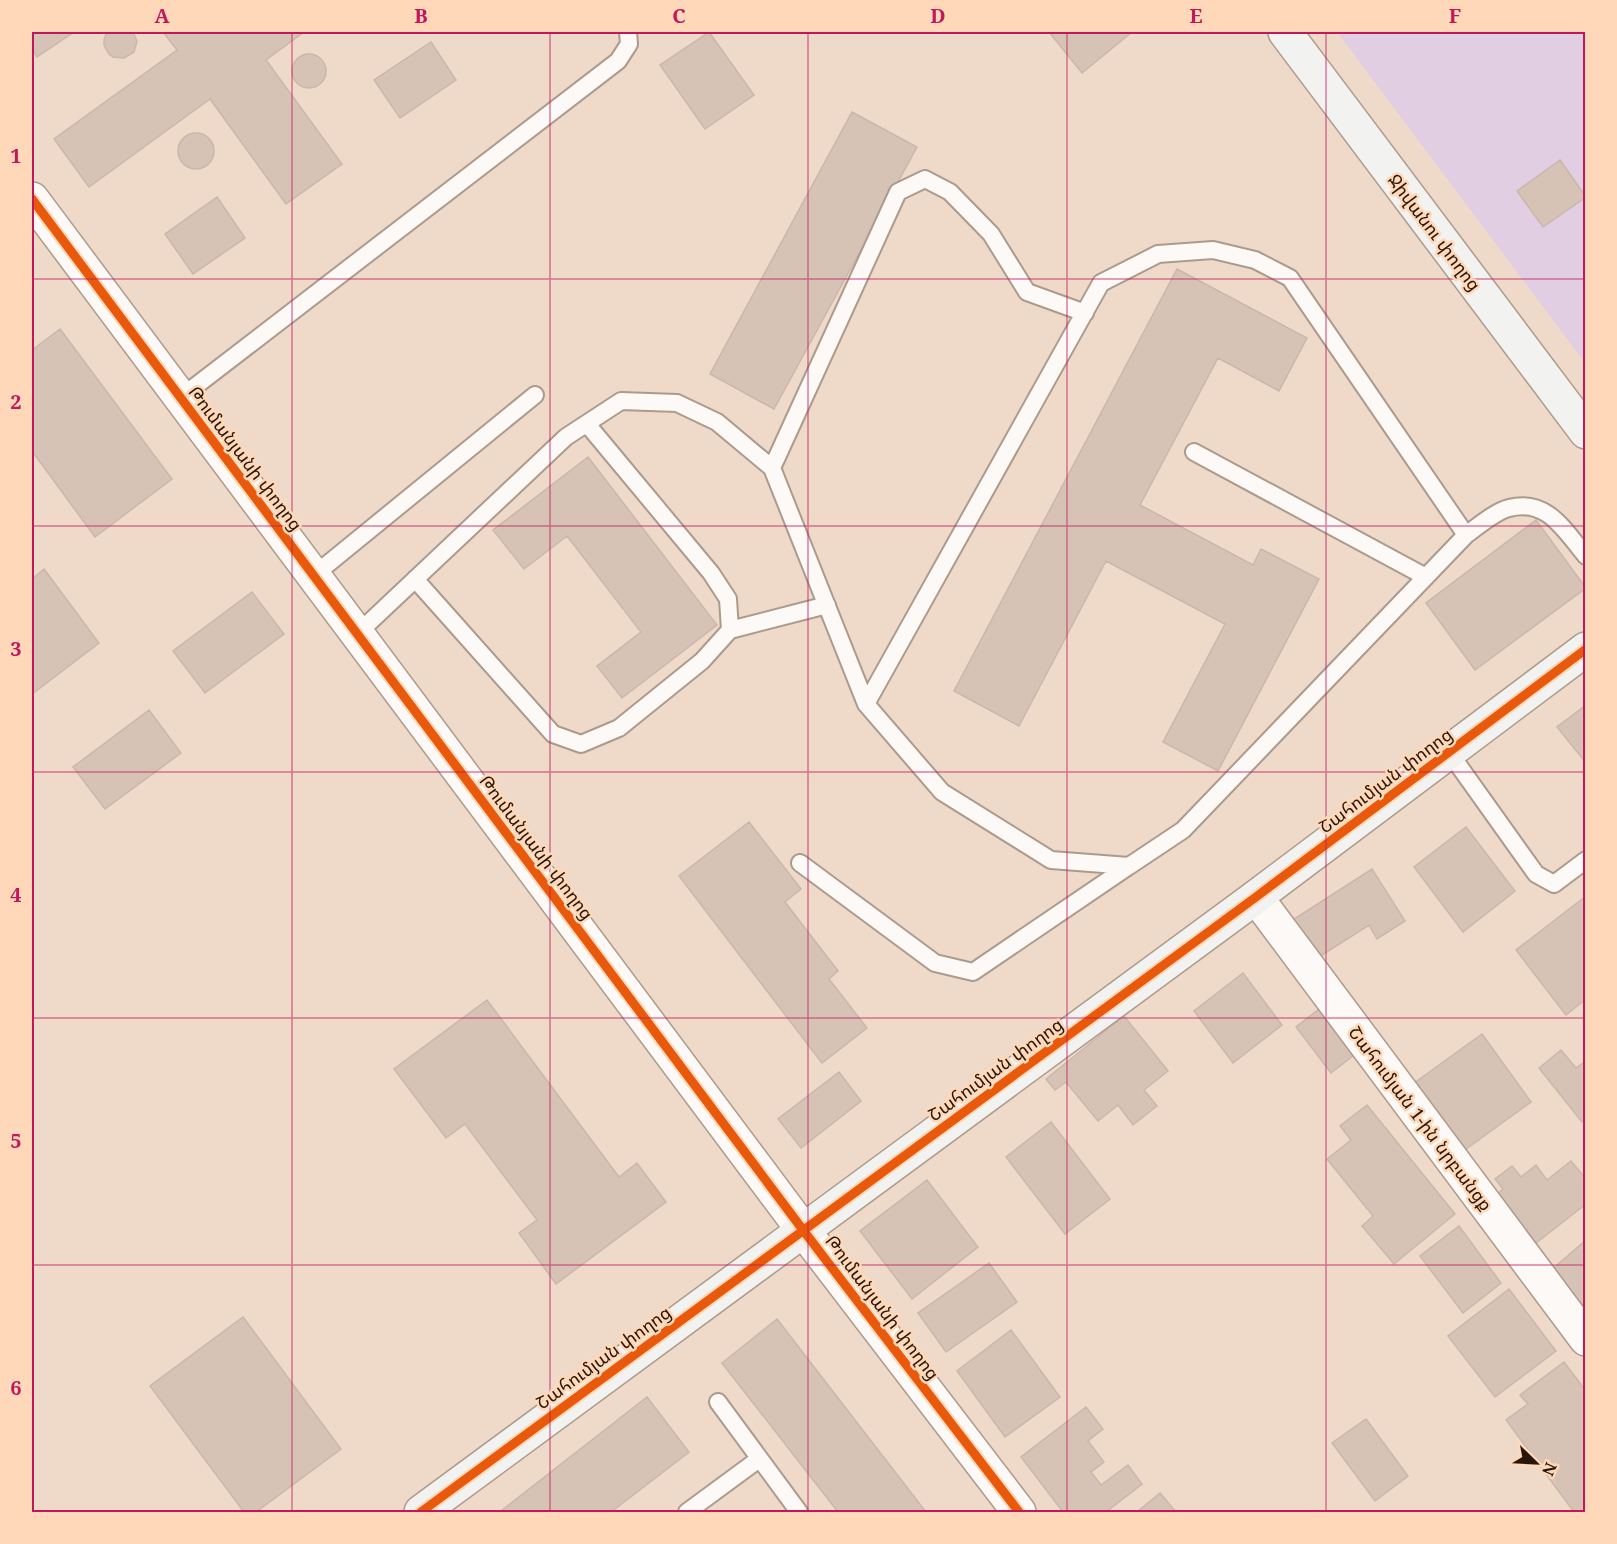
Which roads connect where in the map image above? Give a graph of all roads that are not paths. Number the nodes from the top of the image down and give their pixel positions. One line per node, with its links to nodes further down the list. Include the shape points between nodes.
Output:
1 (628, 32): 6 (lane, via 629,44 618,61)
2 (1285, 32): 8 (street, Ջիվանու փողոց)
3 (32, 199): 6 (street, Թումանյանի փողոց)
4 (1085, 313): 10 (lane, via 1027,292 991,234 950,192 925,179 898,192); 11 (lane, via 1101,284 1158,254 1213,250 1255,260 1290,278); 20 (lane)
5 (535, 395): 13 (lane)
6 (180, 398): 13 (street, Թումանյանի փողոց)
7 (587, 424): 10 (lane, via 621,400 677,403 717,422); 15 (lane, via 567,437); 17 (lane, via 711,573 728,598)
8 (1586, 432)
9 (1194, 452): 14 (lane)
10 (772, 468): 16 (lane)
11 (1466, 535): 12 (lane, via 1508,508 1533,506 1555,519); 14 (lane)
12 (1586, 556)
13 (313, 576): 18 (street, Թումանյանի փողոց)
14 (1426, 577): 24 (lane, via 1183,830)
15 (415, 579): 17 (lane, via 553,734 581,744 619,728 702,661); 18 (lane)
16 (827, 606): 17 (lane); 20 (lane)
17 (730, 630)
18 (357, 634): 26 (street, Թումանյանի փողոց)
19 (1586, 649): 21 (street, Շահումյան փողոց)
20 (866, 704): 24 (lane, via 942,792 1051,860)
21 (1449, 752): 22 (lane, via 1536,874 1554,884); 25 (street, Շահումյան փողոց)
22 (1586, 860)
23 (800, 863): 24 (lane, via 935,963 973,972)
24 (1130, 866)
25 (1256, 897): 26 (street, Շահումյան փողոց); 27 (street, Շահումյան 1-ին նրբանցք)
26 (803, 1230): 30 (street, Շահումյան փողոց); 33 (street, Թումանյանի փողոց)
27 (1586, 1339)
28 (718, 1402): 29 (lane)
29 (759, 1459): 31 (lane); 32 (lane)
30 (439, 1507)
31 (687, 1512)
32 (799, 1512)
33 (1019, 1512)

